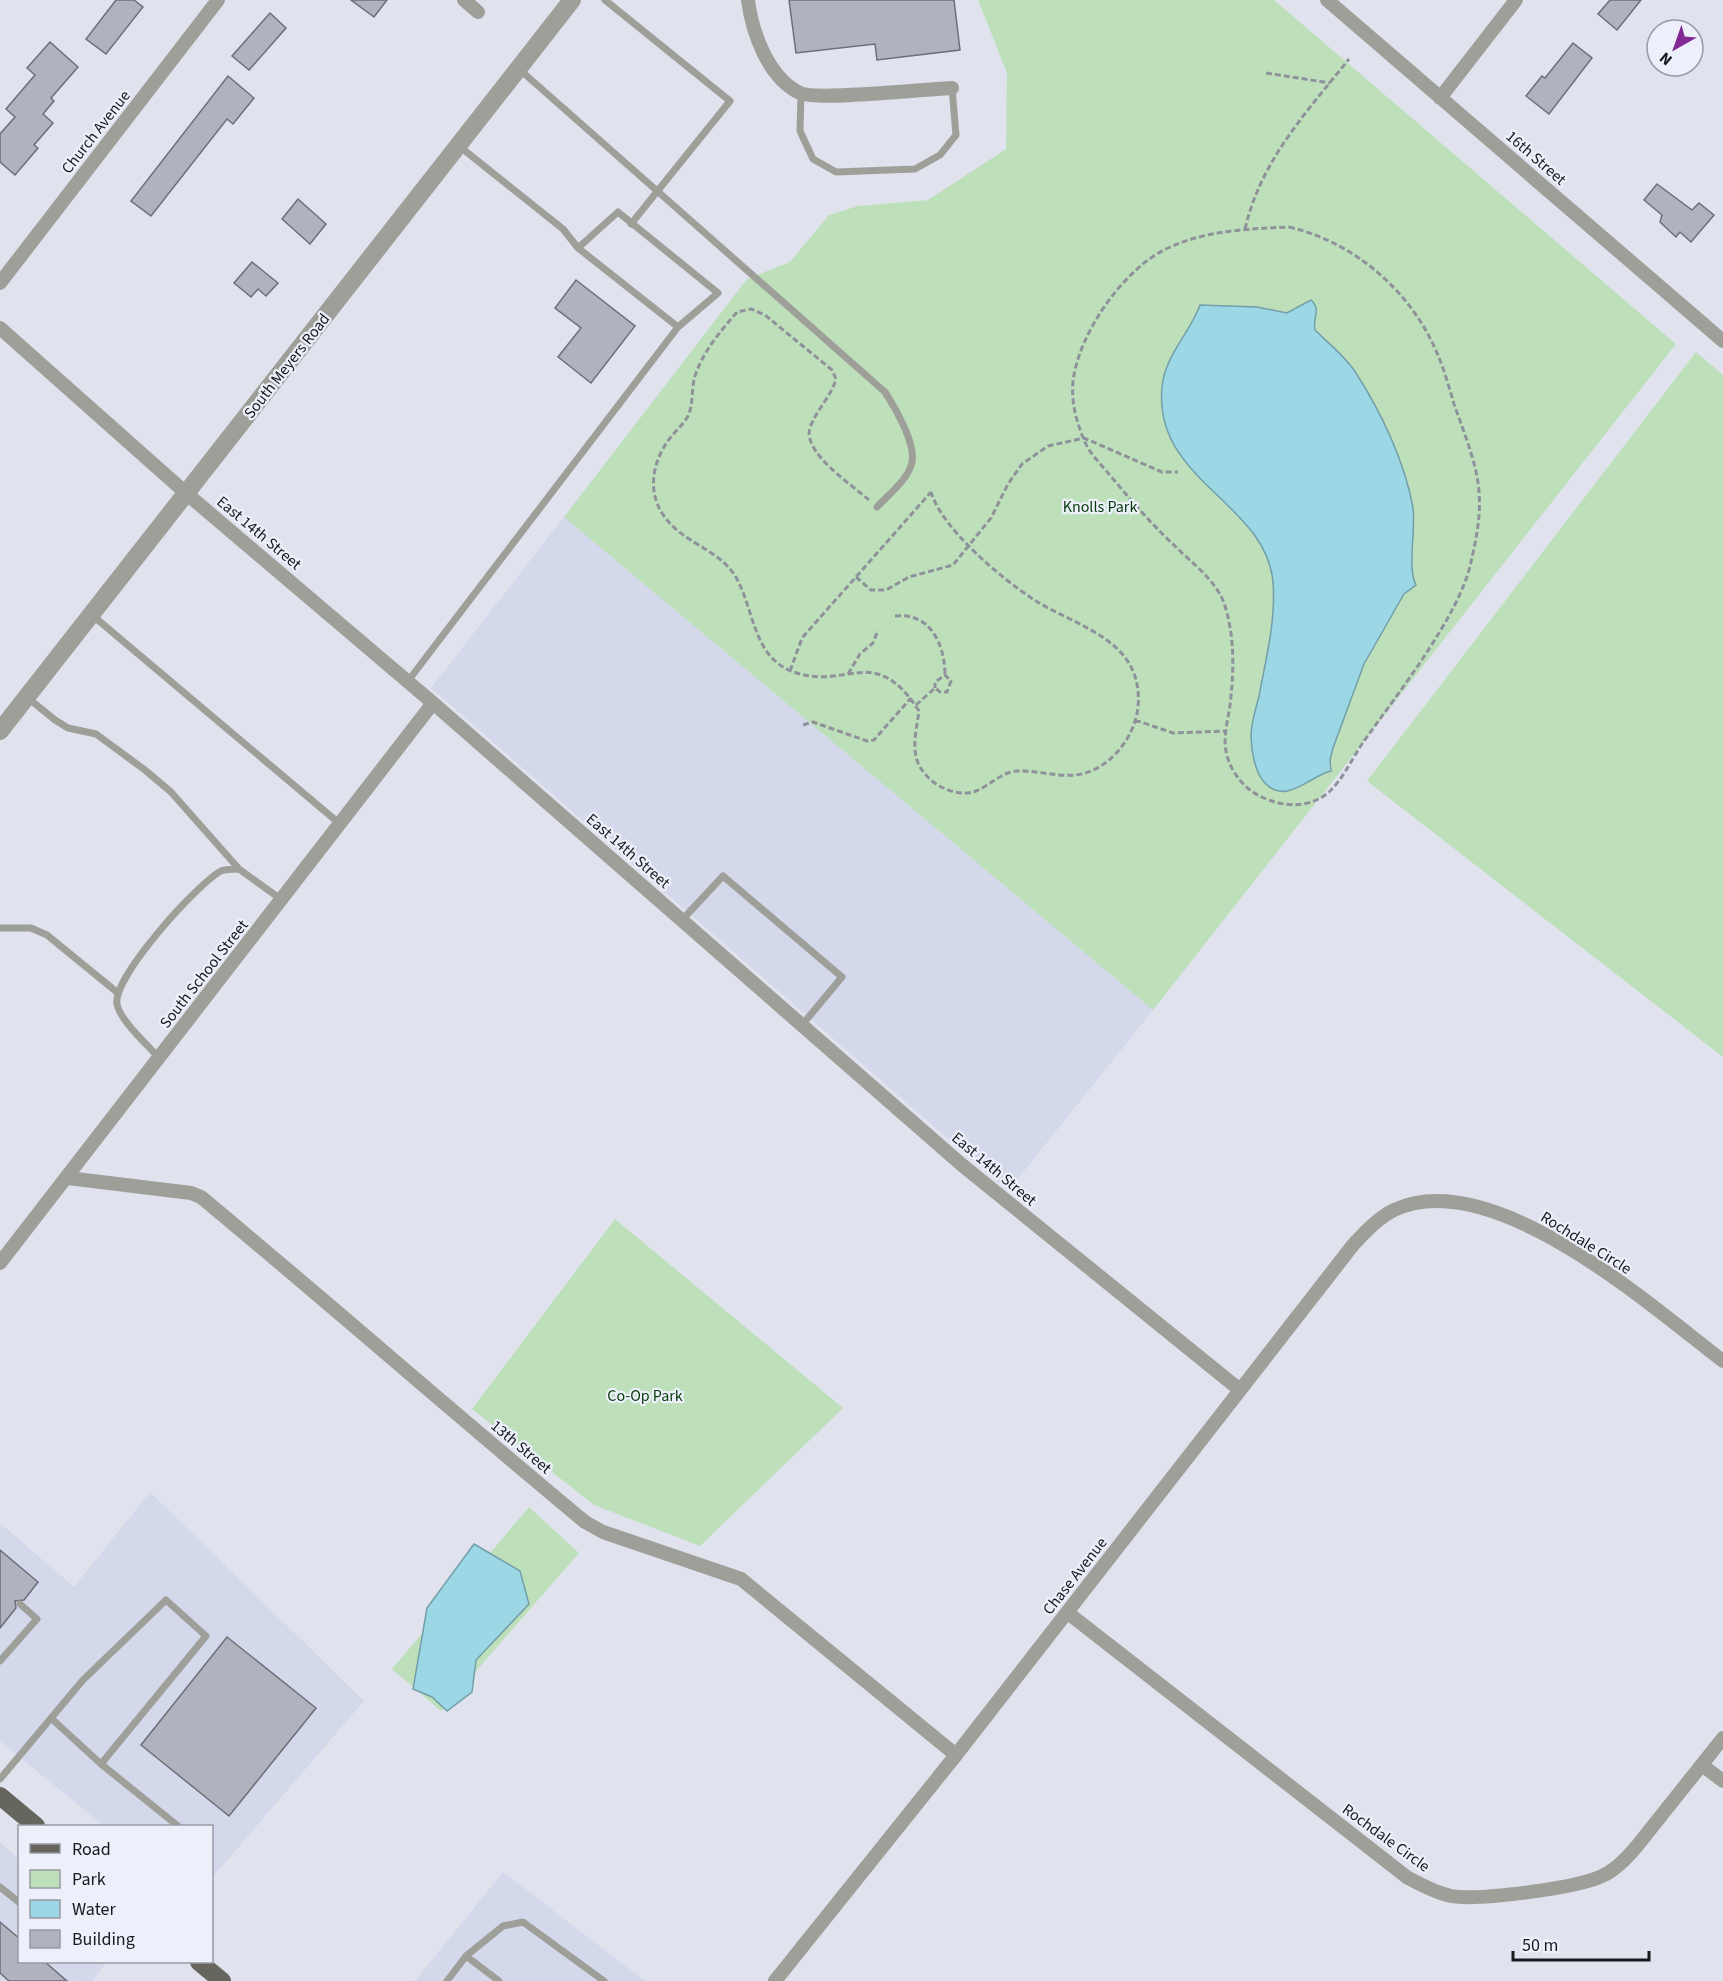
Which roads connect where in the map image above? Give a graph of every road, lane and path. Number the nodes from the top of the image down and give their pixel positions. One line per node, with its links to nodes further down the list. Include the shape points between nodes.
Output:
1 (218, 0): 21 (street, Church Avenue)
2 (464, 0): 8 (street)
3 (572, 0): 10 (street, South Meyers Road)
4 (605, 0): 17 (lane, via 730,101)
5 (748, 0): 14 (street, via 754,35 766,59)
6 (1328, 0): 15 (street, 16th Street)
7 (1516, 0): 15 (street)
8 (478, 12)
9 (1349, 59): 12 (path)
10 (519, 69): 16 (street, South Meyers Road); 17 (lane)
11 (1266, 73): 12 (path)
12 (1330, 83): 19 (path, via 1269,164 1258,185)
13 (952, 88): 14 (street); 14 (lane, via 956,135 940,155 915,169 836,172 813,159 800,131)
14 (801, 94)
15 (1440, 98): 24 (street, 16th Street)
16 (459, 146): 20 (lane, via 563,229); 27 (street, South Meyers Road)
17 (658, 191): 18 (lane); 28 (lane, via 885,392 910,446 912,461 907,474)
18 (631, 224): 20 (lane, via 618,212); 22 (lane, via 718,293)
19 (1245, 229): 25 (path, via 1205,235 1168,248 1124,279 1092,327 1073,383 1076,423); 46 (path, via 1289,227 1308,232 1361,258 1395,288 1418,317 1436,351 1480,492 1470,568 1449,614 1328,792 1302,805 1266,800 1254,793 1241,783 1229,761)
20 (579, 248): 22 (lane)
21 (0, 283)
22 (678, 327): 37 (lane)
23 (0, 328): 27 (street, East 14th Street)
24 (1720, 332)
25 (1084, 438): 26 (path, via 1162,472); 29 (path, via 1048,446 1030,456); 46 (path, via 1086,446 1151,524 1207,577 1224,600 1233,646)
26 (1178, 472)
27 (188, 494): 31 (street, South Meyers Road); 37 (street, East 14th Street)
28 (877, 507): 34 (path, via 817,455 810,443 809,429 833,390 836,379 832,370 765,315 751,309 737,312 719,333 694,377 688,416 657,458 654,488 662,515 675,530 726,563 738,580 769,658)
29 (970, 546): 30 (path, via 953,565 909,577 886,590 871,590); 30 (path, via 951,529 931,492); 43 (path, via 1035,600 1114,644 1133,671)
30 (856, 577): 34 (path, via 802,638)
31 (92, 615): 39 (street, South Meyers Road); 47 (lane)
32 (896, 616): 36 (path, via 915,618 937,637 945,660)
33 (878, 630): 35 (path, via 873,644 860,654)
34 (790, 671): 35 (path, via 813,677)
35 (848, 674): 40 (path, via 867,671 885,677)
36 (945, 675): 38 (path, via 935,682); 38 (path, via 951,687 946,692)
37 (408, 681): 41 (street, East 14th Street)
38 (935, 688): 42 (path)
39 (27, 697): 45 (street, South Meyers Road); 48 (lane, via 55,720 68,728 96,735 145,770 171,792)
40 (911, 698): 42 (path); 44 (path, via 874,740 867,741 819,723)
41 (433, 703): 47 (street, South School Street); 50 (street, East 14th Street)
42 (916, 705): 43 (path, via 917,761 938,785 956,793 977,790 1014,771 1075,775 1087,772 1114,756)
43 (1136, 720): 46 (path, via 1173,733)
44 (803, 725)
45 (0, 731)
46 (1227, 731)
47 (340, 824): 49 (street, South School Street)
48 (239, 869): 49 (lane); 52 (lane, via 222,870 191,894 160,928)
49 (282, 900): 54 (street, South School Street)
50 (682, 920): 53 (street, East 14th Street); 53 (lane, via 723,876 842,977)
51 (0, 928): 52 (lane, via 31,928 48,935)
52 (118, 993): 54 (lane, via 117,1004 123,1017)
53 (802, 1025): 59 (street, East 14th Street, via 962,1165)
54 (160, 1059): 55 (street, South School Street)
55 (68, 1178): 57 (street, South School Street); 65 (street, 13th Street, via 201,1197 432,1396 585,1521 603,1532 741,1579)
56 (1411, 1205): 58 (street, Rochdale Circle, via 1451,1202 1529,1226 1609,1274); 59 (street, Chase Avenue, via 1382,1217 1360,1237)
57 (0, 1263)
58 (1723, 1361)
59 (1240, 1390): 61 (street, Chase Avenue)
60 (20, 1604): 62 (lane, via 37,1619)
61 (1068, 1613): 65 (street, Chase Avenue); 67 (street, Rochdale Circle, via 1408,1878 1451,1896 1475,1897 1567,1885 1602,1876 1629,1855)
62 (0, 1661)
63 (52, 1719): 66 (lane); 66 (lane, via 83,1680 166,1600 206,1636); 68 (lane)
64 (1723, 1738): 67 (street, Rochdale Circle)
65 (956, 1755): 81 (street, Chase Avenue)
66 (101, 1764): 72 (lane)
67 (1702, 1765): 69 (street)
68 (0, 1779)
69 (1723, 1781)
70 (0, 1796): 71 (main road)
71 (34, 1825)
72 (176, 1825)
73 (0, 1887): 74 (lane)
74 (18, 1901)
75 (466, 1956): 78 (lane); 79 (lane); 80 (lane, via 503,1926 523,1922)
76 (199, 1963): 77 (main road)
77 (222, 1981)
78 (447, 1981)
79 (499, 1981)
80 (604, 1981)
81 (775, 1981)

